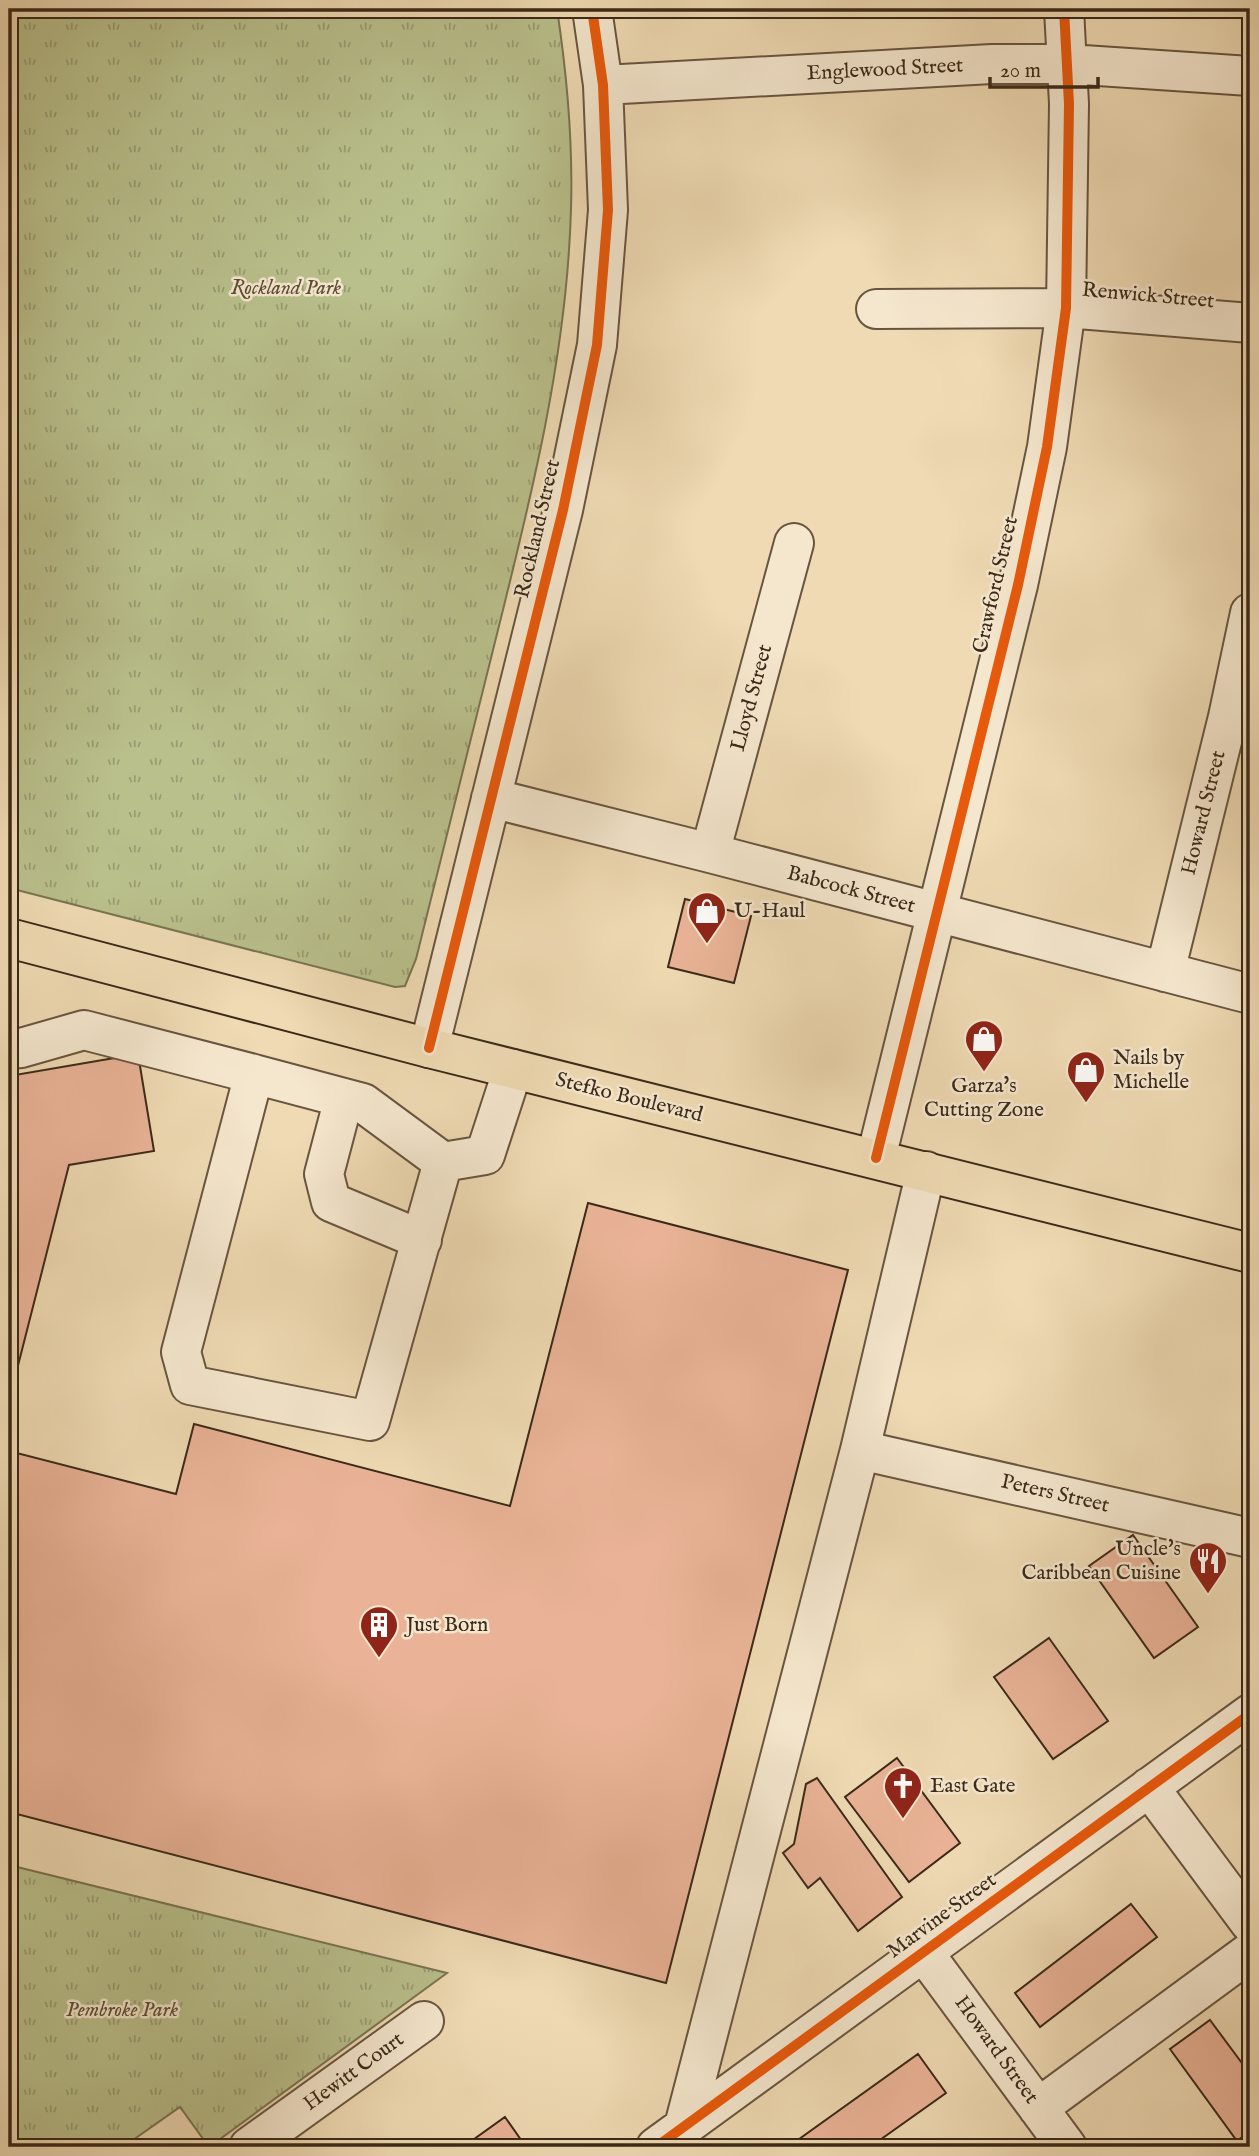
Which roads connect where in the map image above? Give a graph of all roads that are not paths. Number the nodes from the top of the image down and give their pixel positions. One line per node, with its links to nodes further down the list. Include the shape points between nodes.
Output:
1 (592, 9): 5 (street, Rockland Street)
2 (1064, 9): 3 (street, Crawford Street)
3 (1068, 64): 4 (street, Englewood Street); 5 (street, Englewood Street); 6 (street, Crawford Street)
4 (1250, 76)
5 (603, 85): 11 (street, Rockland Street, via 608,210 597,345 563,510)
6 (1066, 308): 7 (street, Renwick Street); 8 (street, Renwick Street); 13 (street, Crawford Street, via 1047,447 1018,585)
7 (876, 309)
8 (1250, 323)
9 (794, 543): 12 (street, Lloyd Street)
10 (1250, 613): 15 (street, Howard Street)
11 (491, 798): 12 (street, Babcock Street); 17 (street, Rockland Street)
12 (710, 853): 13 (street, Babcock Street)
13 (936, 912): 15 (street, Babcock Street); 22 (street, Crawford Street)
14 (9, 938): 17 (main road, Stefko Boulevard)
15 (1166, 972): 16 (street, Babcock Street)
16 (1250, 994)
17 (429, 1048): 19 (main road, Stefko Boulevard)
18 (9, 1049): 20 (street, via 84,1030)
19 (513, 1069): 22 (main road, Stefko Boulevard); 23 (street, via 485,1155)
20 (254, 1074): 21 (street); 25 (street, via 181,1352 190,1385 369,1421)
21 (344, 1098): 23 (street, via 363,1103); 25 (street, via 324,1174 331,1202)
22 (876, 1158): 24 (main road, Stefko Boulevard)
23 (443, 1162): 25 (street)
24 (926, 1171): 26 (main road, Stefko Boulevard); 27 (street)
25 (422, 1240)
26 (1250, 1253)
27 (860, 1450): 28 (street, Peters Street); 36 (street)
28 (1250, 1538)
29 (1250, 1714): 30 (street, Marvine Street)
30 (1149, 1787): 31 (street); 33 (street, Marvine Street)
31 (1250, 1923)
32 (1250, 1952): 35 (street)
33 (924, 1954): 35 (street, Howard Street); 36 (street, Marvine Street)
34 (424, 2021): 37 (street, Hewitt Court)
35 (1038, 2108): 38 (street, Howard Street)
36 (670, 2137)
37 (249, 2147)
38 (1067, 2147)

